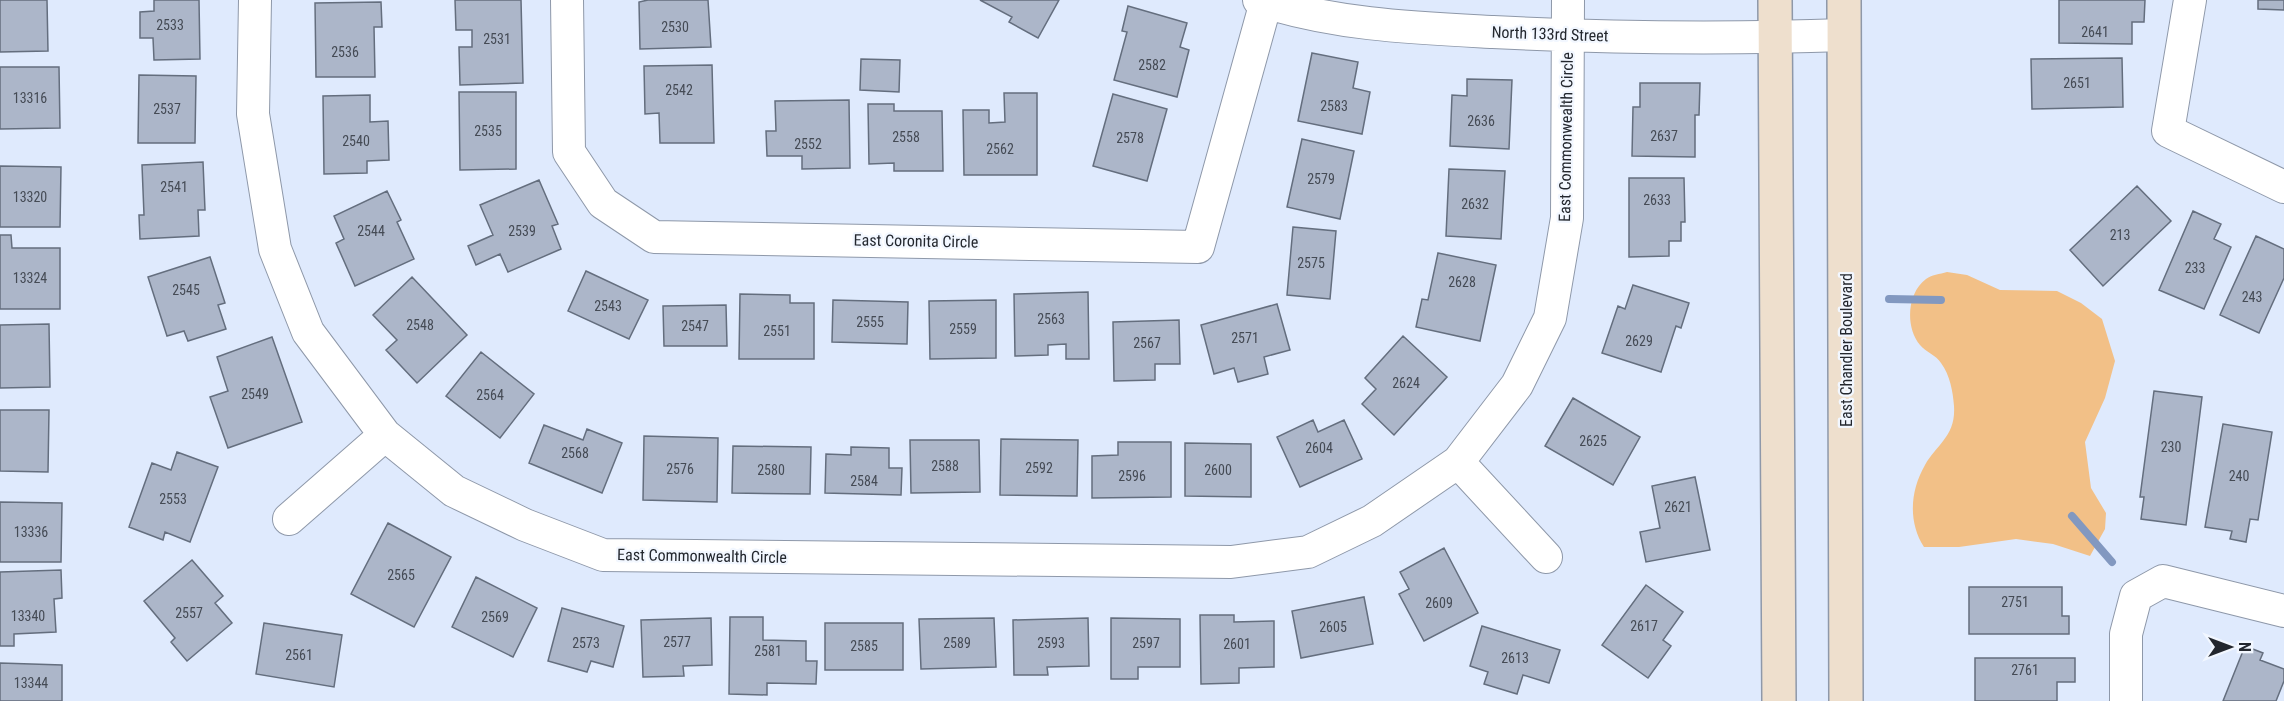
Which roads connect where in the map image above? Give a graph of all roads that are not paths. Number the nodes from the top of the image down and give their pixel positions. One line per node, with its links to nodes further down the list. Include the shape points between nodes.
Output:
1 (255, 0): 12 (street, East Commonwealth Circle, via 253,114 274,249 308,332)
2 (567, 0): 7 (street, East Coronita Circle, via 569,152 603,203 654,237 1198,246)
3 (1568, 0): 9 (street, East Commonwealth Circle)
4 (1776, 0): 10 (main road)
5 (1844, 0): 8 (main road, East Chandler Boulevard)
6 (2190, 0): 11 (street, via 2168,131)
7 (1262, 1): 9 (street, North 133rd Street, via 1351,21)
8 (1844, 35): 10 (street, North 133rd Street); 18 (main road, East Chandler Boulevard)
9 (1568, 36): 10 (street, North 133rd Street); 13 (street, East Commonwealth Circle, via 1567,218 1550,318 1517,385)
10 (1775, 37): 17 (main road)
11 (2284, 187)
12 (385, 435): 13 (street, East Commonwealth Circle, via 454,491 525,525 603,555 1231,562 1308,552 1372,521); 14 (street)
13 (1458, 462): 15 (street)
14 (289, 519)
15 (1546, 556)
16 (2284, 611): 19 (street, via 2163,581 2136,596 2126,634)
17 (1779, 701)
18 (1846, 701)
19 (2126, 701)

